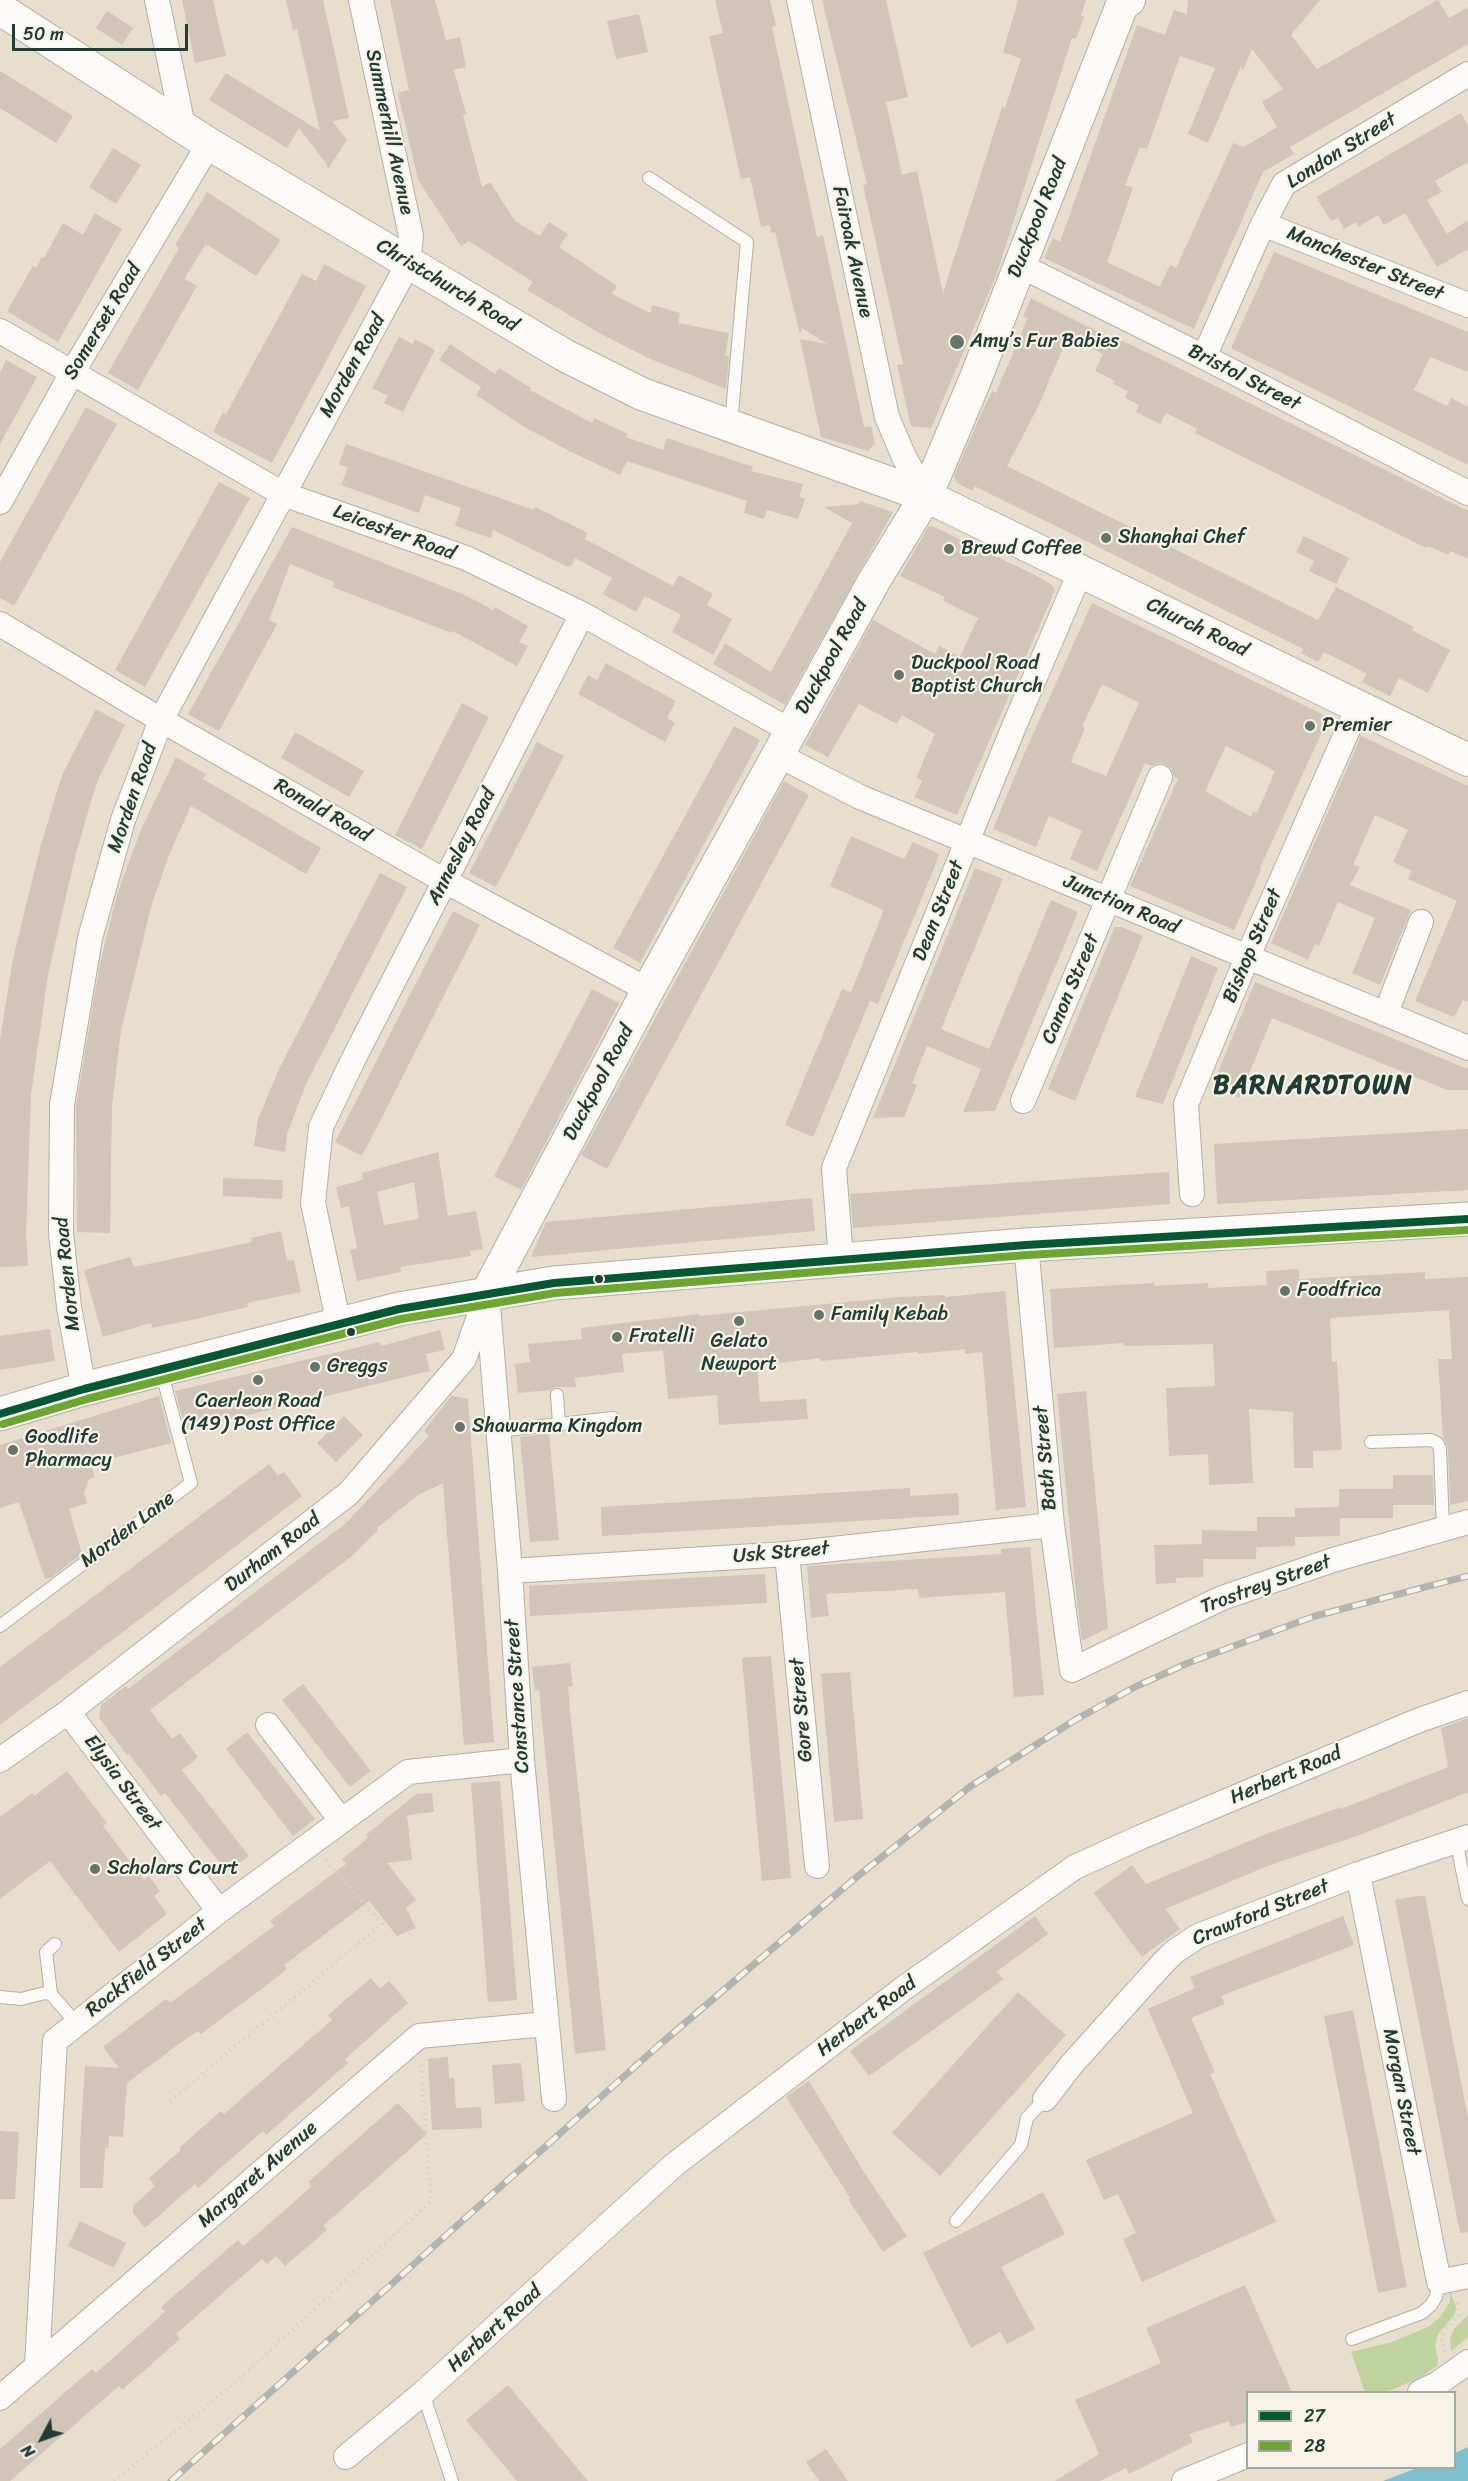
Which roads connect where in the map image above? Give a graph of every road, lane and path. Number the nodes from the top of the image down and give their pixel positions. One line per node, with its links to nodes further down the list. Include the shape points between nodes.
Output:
1 (157, 0): 7 (street)
2 (361, 0): 11 (street, Summerhill Avenue, via 411,236)
3 (799, 0): 20 (street, Fairoak Avenue, via 887,417)
4 (1125, 2): 12 (street, Duckpool Road)
5 (0, 9): 7 (street, Christchurch Road)
6 (1466, 79): 10 (street, London Street, via 1284,184)
7 (183, 126): 8 (street, Christchurch Road)
8 (209, 144): 11 (street, Christchurch Road); 16 (street, Somerset Road)
9 (649, 178): 17 (lane, via 747,242)
10 (1263, 224): 13 (street, Manchester Street); 15 (street, London Street)
11 (408, 264): 17 (street, Christchurch Road, via 564,355 642,394); 19 (street, Morden Road)
12 (1020, 265): 15 (street, Bristol Street); 20 (street, Duckpool Road)
13 (1468, 305)
14 (0, 332): 16 (street, Leicester Road)
15 (1204, 357): 18 (street, Bristol Street)
16 (72, 373): 19 (street, Leicester Road); 21 (street, Somerset Road)
17 (731, 426): 20 (street, Christchurch Road)
18 (1468, 493)
19 (283, 494): 23 (street, Leicester Road, via 466,558); 26 (street, Morden Road)
20 (926, 496): 22 (street, Church Road); 27 (street, Duckpool Road, via 874,581)
21 (0, 502)
22 (1081, 570): 25 (street, Church Road); 30 (street, Dean Street)
23 (582, 614): 27 (street, Leicester Road); 31 (street, Annesley Road)
24 (0, 624): 26 (street, Ronald Road)
25 (1358, 707): 28 (street, Church Road); 34 (street, Bishop Street)
26 (161, 720): 31 (street, Ronald Road); 46 (street, Morden Road, via 123,820 90,938 62,1105 61,1233)
27 (785, 743): 30 (street, Junction Road, via 860,797); 35 (street, Duckpool Road)
28 (1468, 760)
29 (1160, 777): 32 (street, Canon Street)
30 (967, 843): 32 (street, Junction Road); 42 (street, Dean Street, via 834,1168)
31 (445, 881): 35 (street, Ronald Road); 44 (street, Annesley Road, via 321,1127 313,1203)
32 (1110, 898): 34 (street, Junction Road); 38 (street, Canon Street)
33 (1421, 922): 36 (street)
34 (1247, 958): 36 (street, Junction Road); 39 (street, Bishop Street, via 1186,1104)
35 (648, 990): 43 (street, Duckpool Road)
36 (1386, 1013): 37 (street, Junction Road)
37 (1468, 1048)
38 (1023, 1101)
39 (1192, 1194)
40 (1468, 1219): 41 (main road)
41 (1026, 1245): 42 (main road); 54 (street, Bath Street)
42 (841, 1259): 43 (main road, via 554,1283)
43 (487, 1293): 44 (main road); 51 (street, Constance Street); 61 (street, Durham Road, via 464,1359 349,1493)
44 (339, 1325): 45 (main road)
45 (161, 1369): 46 (main road); 58 (lane, Morden Lane, via 191,1483)
46 (84, 1389): 48 (main road)
47 (558, 1395): 50 (lane)
48 (0, 1414)
49 (612, 1418): 50 (lane)
50 (559, 1424): 51 (lane)
51 (498, 1431): 57 (street, Constance Street)
52 (1371, 1442): 55 (lane, via 1437,1443)
53 (1468, 1522): 55 (street, Trostrey Street)
54 (1052, 1525): 56 (street, Usk Street); 59 (street, Bath Street)
55 (1443, 1530): 59 (street, Trostrey Street, via 1333,1560 1222,1598)
56 (788, 1554): 57 (street, Usk Street); 68 (street, Gore Street)
57 (510, 1571): 64 (street, Constance Street)
58 (0, 1626)
59 (1072, 1670)
60 (1468, 1703): 87 (street, Herbert Road, via 1340,1753 1075,1868 904,1988 674,2165)
61 (68, 1712): 63 (street, Durham Road); 71 (street, Elysia Street)
62 (268, 1725): 65 (street)
63 (2, 1753)
64 (522, 1760): 65 (street, Rockfield Street, via 408,1772); 76 (street, Constance Street)
65 (341, 1820): 67 (street, Rockfield Street)
66 (1462, 1839): 69 (street, Crawford Street); 70 (lane)
67 (310, 1843): 71 (street, Rockfield Street); 80 (path, via 382,1924)
68 (817, 1866)
69 (1358, 1874): 79 (street, Crawford Street, via 1198,1936 1174,1952); 82 (street, Morgan Street)
70 (1468, 1899)
71 (219, 1911): 75 (street, Rockfield Street)
72 (56, 1944): 73 (lane, via 46,1952)
73 (51, 1994): 74 (lane, via 21,1999); 75 (lane)
74 (0, 1997)
75 (77, 2024): 84 (street, Rockfield Street, via 55,2041)
76 (546, 2024): 77 (street); 78 (street, Constance Street)
77 (419, 2037): 84 (street, Margaret Avenue); 91 (path, via 431,2201 239,2379)
78 (554, 2099)
79 (1045, 2099): 81 (lane, via 1027,2118 1021,2145)
80 (170, 2101)
81 (956, 2221)
82 (1452, 2279): 83 (lane, via 1422,2313); 85 (path, via 1460,2315 1444,2332 1443,2344 1447,2357)
83 (1352, 2339)
84 (37, 2365): 88 (street, Margaret Avenue)
85 (1462, 2366): 86 (street)
86 (1422, 2391)
87 (423, 2393): 90 (street, Herbert Road); 92 (lane)
88 (0, 2398)
89 (1246, 2456): 93 (street)
90 (346, 2457)
91 (114, 2481)
92 (452, 2481)
93 (1184, 2481)

